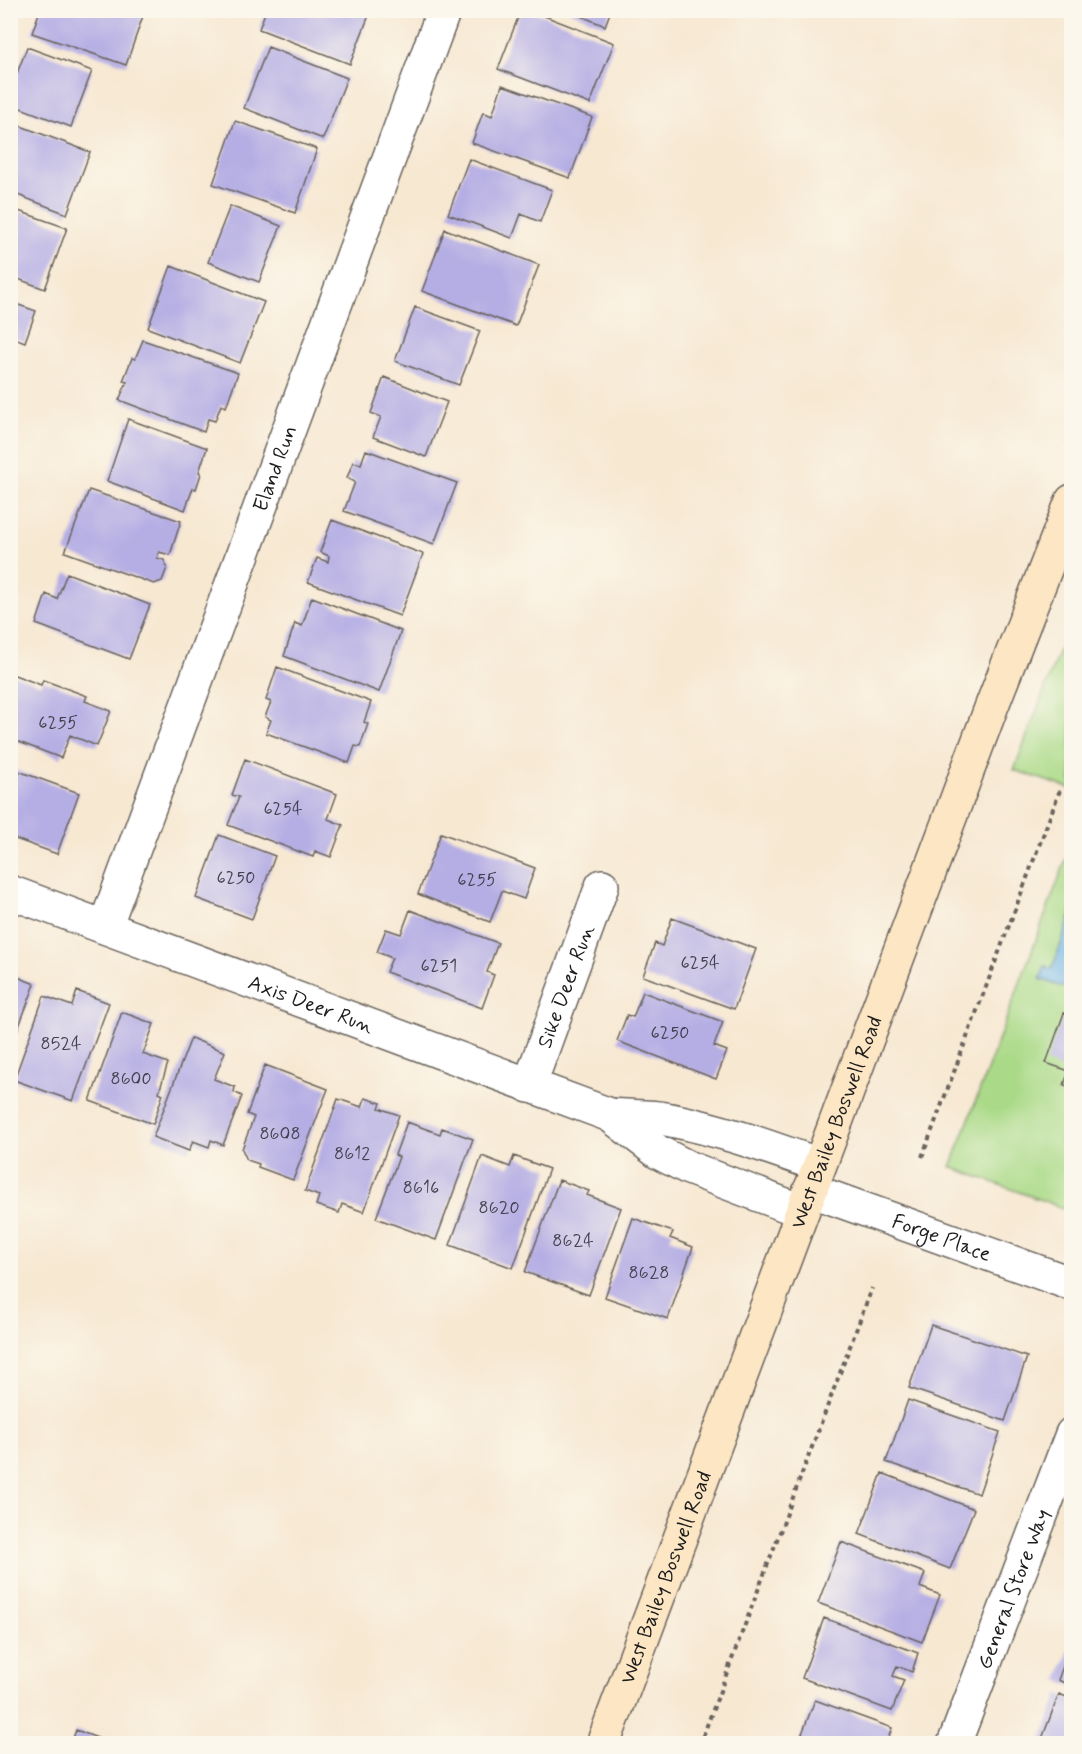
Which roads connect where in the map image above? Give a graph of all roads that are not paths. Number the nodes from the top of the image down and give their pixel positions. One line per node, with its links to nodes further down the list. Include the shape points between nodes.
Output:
1 (444, 10): 5 (street, Eland Run)
2 (1071, 501): 8 (main road, West Bailey Boswell Road)
3 (602, 886): 6 (street, Sike Deer Run)
4 (10, 892): 5 (street, Axis Deer Run)
5 (105, 927): 6 (street, Axis Deer Run)
6 (529, 1086): 7 (street, Axis Deer Run)
7 (610, 1115): 8 (street, Axis Deer Run, via 658,1152 688,1168); 8 (street, Axis Deer Run, via 663,1119 742,1138)
8 (810, 1189): 9 (street, Forge Place); 11 (main road, West Bailey Boswell Road)
9 (1071, 1284)
10 (1071, 1434): 12 (street, General Store Way)
11 (603, 1743)
12 (954, 1743)

